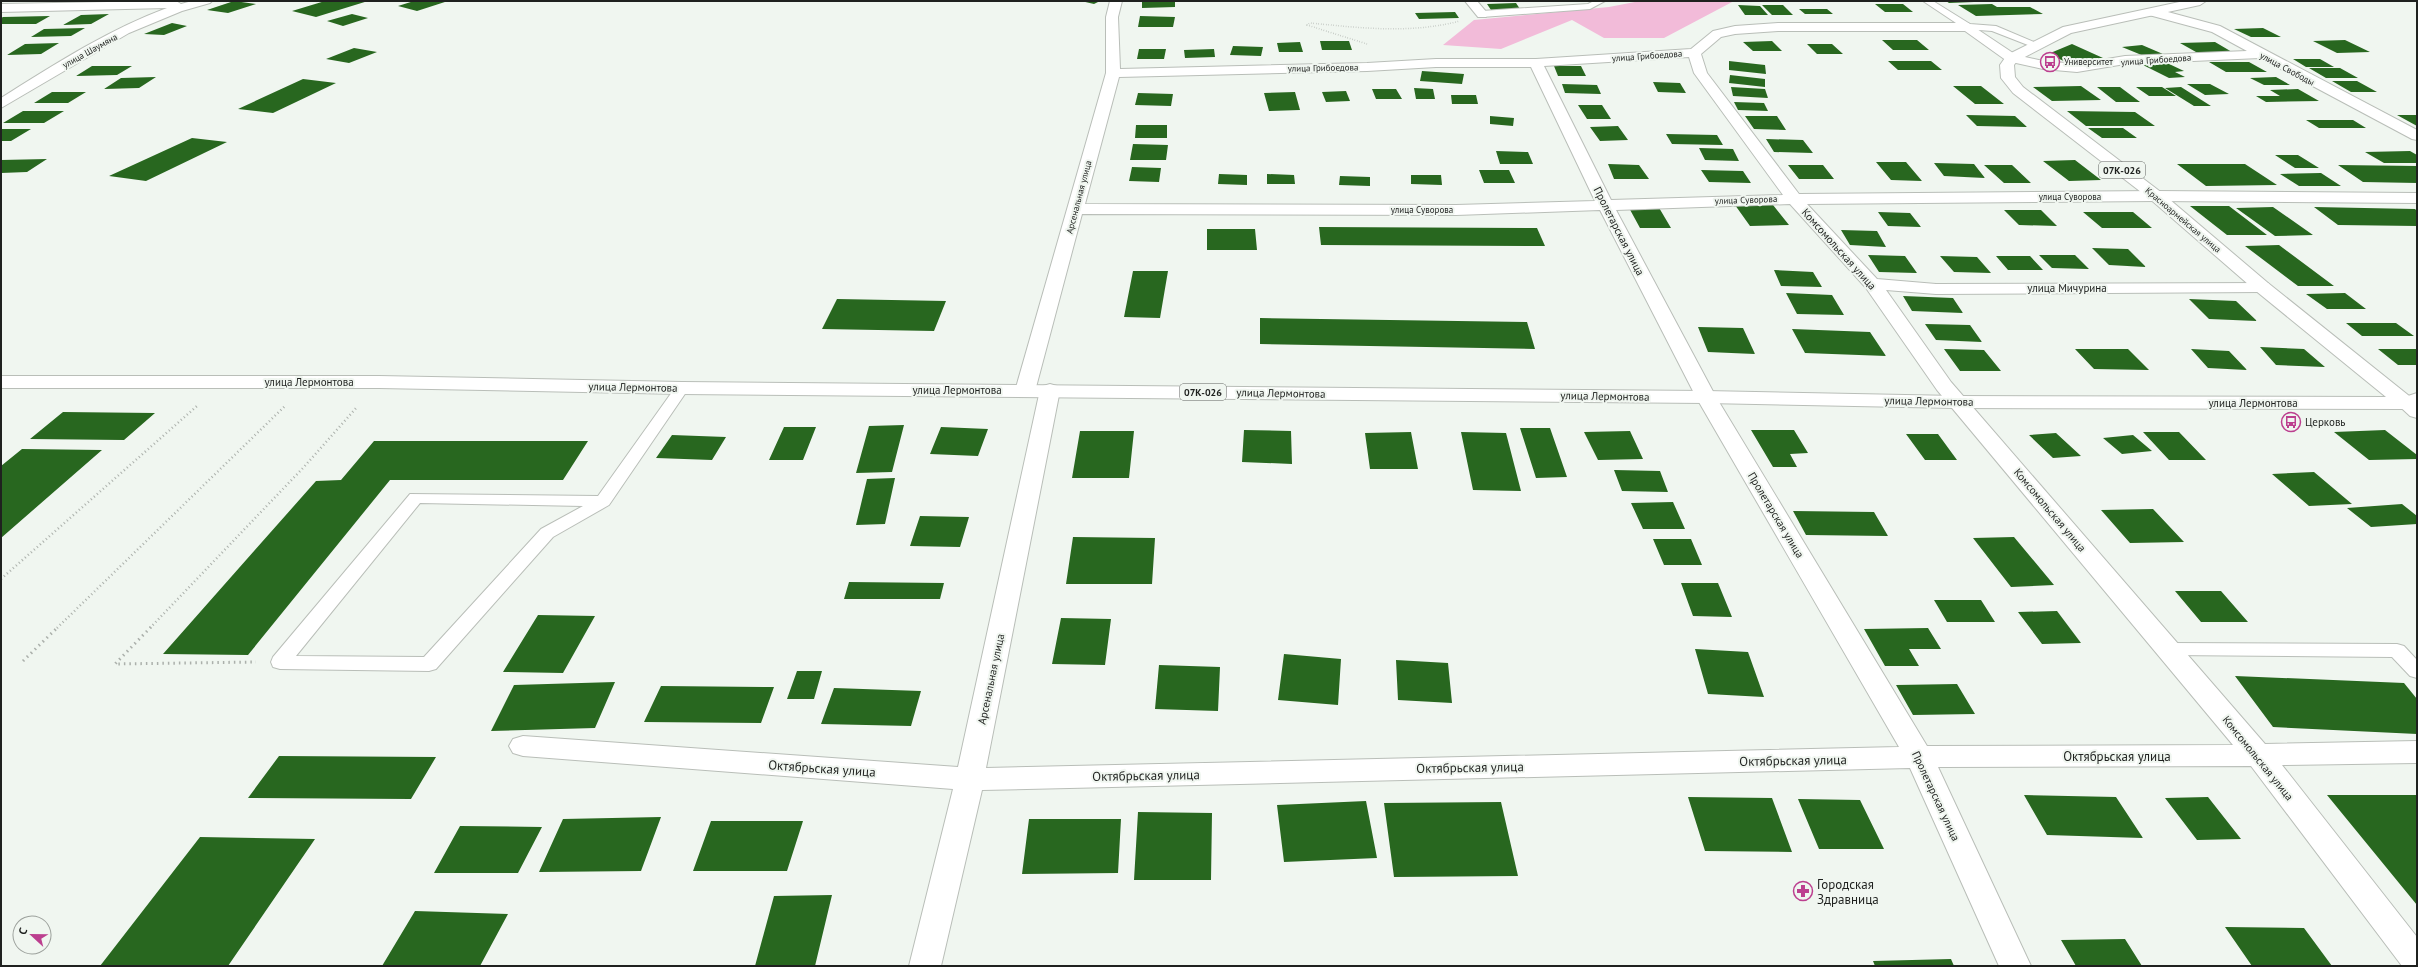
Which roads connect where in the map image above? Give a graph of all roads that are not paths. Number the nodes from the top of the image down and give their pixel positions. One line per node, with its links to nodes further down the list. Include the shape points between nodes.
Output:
1 (206, 1): 7 (street)
2 (1116, 1): 17 (street, Арсенальная улица, via 1112,17)
3 (1471, 1): 10 (street)
4 (1601, 1): 10 (lane, via 1590,6)
5 (1927, 1): 11 (lane)
6 (2200, 1): 9 (street)
7 (183, 6): 8 (street, via 143,4); 18 (street, улица Шаумяна, via 131,28 75,58)
8 (1, 8)
9 (2153, 12): 12 (street, via 2067,30); 14 (street, улица Свободы, via 2216,29)
10 (1482, 14)
11 (1968, 27): 12 (lane, via 1993,28); 13 (street, улица Грибоедова, via 1848,26 1735,30 1716,34); 15 (street, улица Грибоедова)
12 (2036, 44): 15 (street)
13 (1694, 53): 16 (street, улица Грибоедова); 22 (street, Комсомольская улица, via 1701,73)
14 (2259, 54): 15 (street, улица Грибоедова, via 2125,60 2077,68 2043,65); 19 (street, улица Свободы)
15 (2012, 58): 20 (street, Красноармейская улица / 07К-026, via 2006,72 2018,90)
16 (1536, 63): 17 (street, улица Грибоедова, via 1436,63); 23 (street, Пролетарская улица)
17 (1113, 73): 24 (street, Арсенальная улица)
18 (1, 104)
19 (2417, 136)
20 (2156, 196): 21 (street, улица Суворова); 22 (street, улица Суворова); 26 (street, Красноармейская улица / 07К-026)
21 (2417, 198)
22 (1794, 199): 23 (street, улица Суворова); 25 (street, Комсомольская улица)
23 (1605, 204): 24 (street, улица Суворова, via 1456,210); 30 (street, Пролетарская улица)
24 (1075, 209): 29 (street, Арсенальная улица)
25 (1872, 284): 26 (street, улица Мичурина, via 1936,288); 31 (street, Комсомольская улица)
26 (2262, 287): 32 (street, Красноармейская улица / 07К-026)
27 (1, 382): 28 (street, улица Лермонтова / 07К-026, via 379,382)
28 (682, 388): 29 (street, улица Лермонтова / 07К-026); 33 (lane)
29 (1037, 391): 30 (street, улица Лермонтова / 07К-026); 40 (street, Арсенальная улица)
30 (1706, 397): 31 (street, улица Лермонтова / 07К-026); 39 (street, Пролетарская улица)
31 (1956, 402): 32 (street, улица Лермонтова / 07К-026); 34 (street, Комсомольская улица)
32 (2413, 405)
33 (603, 501): 33 (lane, via 547,532 429,664 280,662 416,498)
34 (2168, 649): 35 (lane, via 2397,651); 38 (street, Комсомольская улица)
35 (2417, 671)
36 (523, 746): 40 (street, Октябрьская улица)
37 (2417, 752): 38 (street, Октябрьская улица)
38 (2258, 755): 39 (street, Октябрьская улица); 41 (street, Комсомольская улица)
39 (1919, 757): 40 (street, Октябрьская улица); 43 (street, Пролетарская улица)
40 (970, 779): 42 (street, Арсенальная улица)
41 (2417, 961)
42 (925, 966)
43 (2016, 966)

